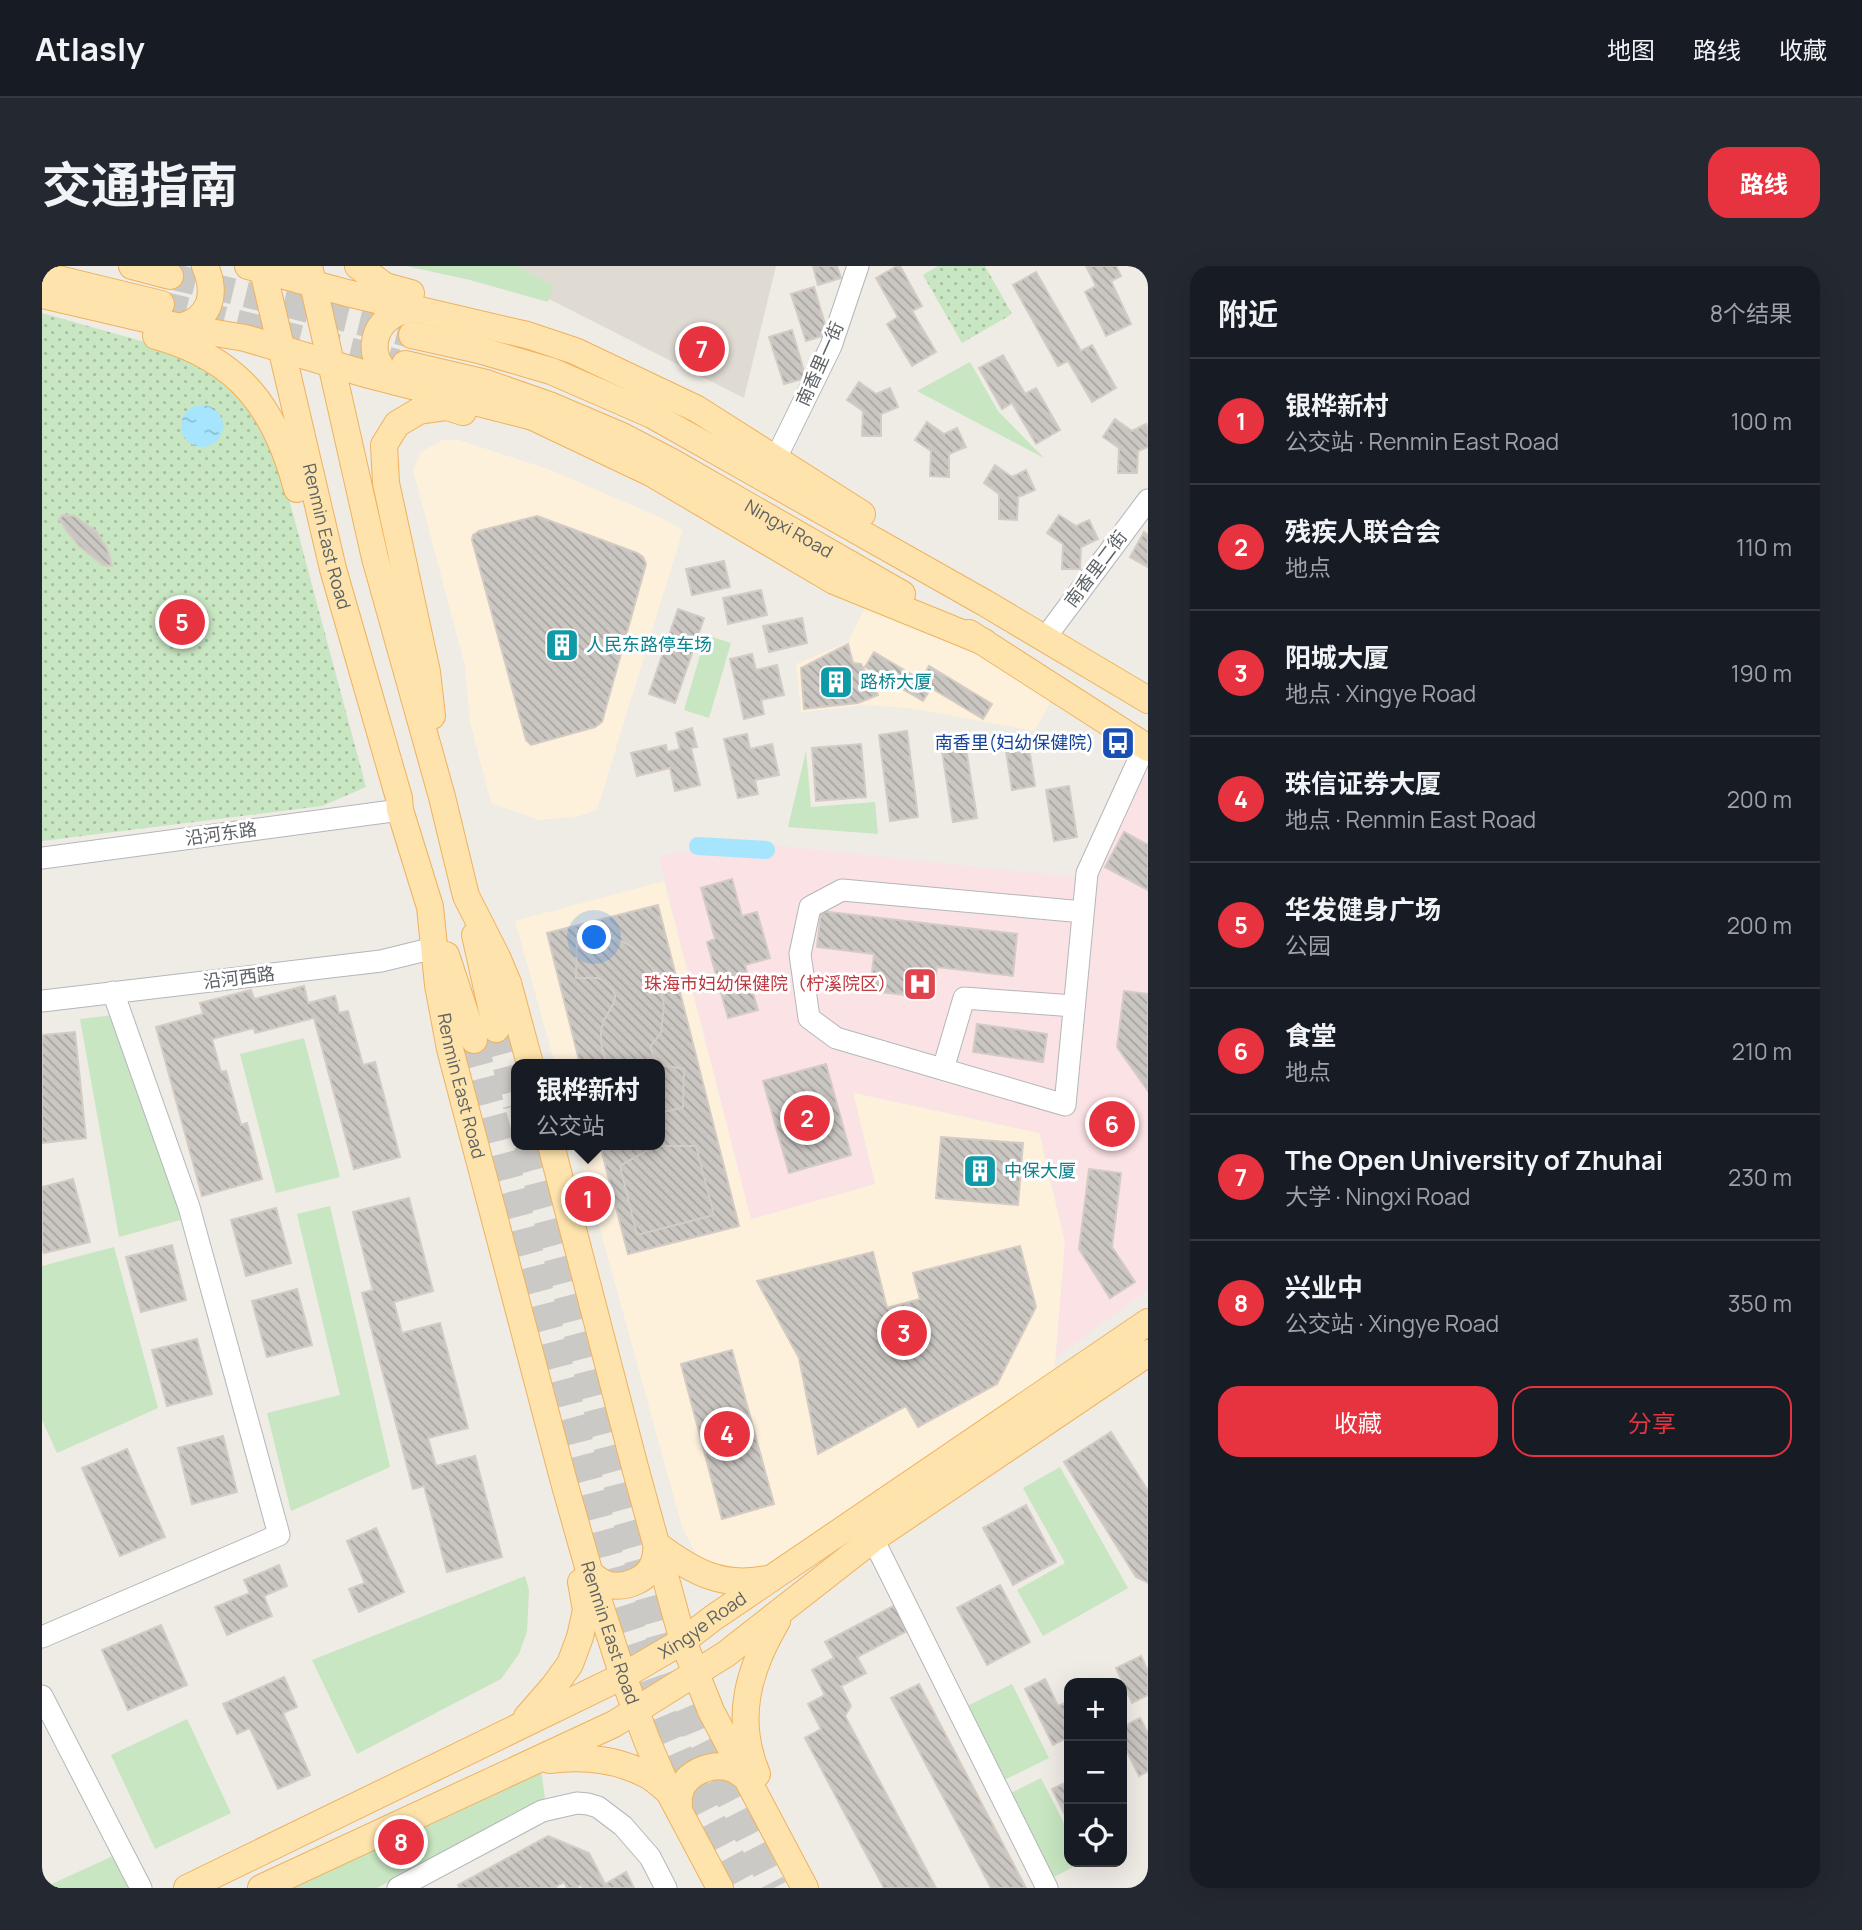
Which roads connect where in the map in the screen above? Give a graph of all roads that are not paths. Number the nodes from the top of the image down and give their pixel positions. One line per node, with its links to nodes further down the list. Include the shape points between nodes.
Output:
1 (132, 266): 8 (main road)
2 (205, 266): 13 (main road, via 209,304 194,322)
3 (358, 266): 15 (main road, via 385,286 473,308)
4 (858, 266): 19 (street, 南香里一街, via 831,346)
5 (257, 267): 7 (main road); 16 (main road, Renmin East Road)
6 (42, 275): 10 (main road)
7 (311, 275): 12 (main road); 17 (main road)
8 (170, 276)
9 (42, 295): 13 (main road)
10 (161, 304)
11 (42, 308): 30 (main road, via 175,341 212,358 246,384 275,427 288,458 365,733)
12 (414, 309): 15 (main road); 18 (main road, via 388,317 376,337 374,350 385,374)
13 (180, 327): 16 (main road)
14 (412, 335): 24 (main road, Ningxi Road, via 551,371 652,415)
15 (527, 335): 19 (main road, via 575,351 697,409)
16 (281, 349): 17 (main road); 23 (main road, Renmin East Road)
17 (330, 362): 18 (main road); 22 (main road)
18 (401, 373): 20 (main road, via 533,418); 26 (main road, Ningxi Road, via 486,383 622,436)
19 (775, 460): 24 (main road, via 921,551)
20 (651, 473): 26 (main road, via 834,581); 29 (main road, via 447,407 419,411 397,424 384,445 386,483 427,672)
21 (1148, 500): 25 (street, 南香里二街)
22 (375, 558): 23 (main road); 29 (main road)
23 (333, 569): 30 (main road, Renmin East Road)
24 (985, 603): 25 (main road, Ningxi Road)
25 (1045, 638): 27 (main road, Ningxi Road)
26 (984, 642): 28 (main road, Ningxi Road)
27 (1148, 699)
28 (1146, 747): 34 (street, via 1087,873)
29 (442, 797): 32 (main road)
30 (400, 804): 31 (street, 沿河东路); 33 (main road, Renmin East Road)
31 (42, 858)
32 (466, 897): 33 (main road, via 485,1034); 39 (main road, via 498,957)
33 (430, 906): 35 (main road, Renmin East Road)
34 (1083, 912): 38 (street); 40 (street, via 842,890 810,907 800,954 809,1018 836,1038)
35 (434, 948): 36 (street, 沿河西路, via 381,961); 44 (main road, Renmin East Road, via 450,1049)
36 (113, 992): 37 (street, 沿河西路); 50 (street, via 188,1207 279,1535)
37 (42, 1001)
38 (1074, 1006): 40 (street, via 964,998); 40 (street, via 1065,1105)
39 (529, 1059)
40 (943, 1069)
41 (552, 1150): 46 (main road)
42 (1148, 1322): 48 (main road, Xingye Road)
43 (1148, 1353): 45 (main road, Xingye Road)
44 (561, 1470): 47 (main road, Renmin East Road); 56 (main road, via 564,1512 586,1610 570,1664)
45 (873, 1539): 49 (main road, Xingye Road); 67 (street)
46 (657, 1545): 47 (main road, via 648,1573 626,1586 608,1585); 48 (main road, via 707,1575 731,1582); 51 (main road)
47 (590, 1574): 53 (main road, Renmin East Road)
48 (773, 1578): 51 (main road, Xingye Road)
49 (784, 1609): 52 (main road, Xingye Road); 66 (main road, via 752,1673 744,1716 753,1764)
50 (42, 1637)
51 (683, 1641): 52 (main road); 53 (main road, Xingye Road)
52 (696, 1674): 55 (main road, Xingye Road); 58 (main road)
53 (623, 1676): 55 (main road, Renmin East Road); 56 (main road, Xingye Road)
54 (42, 1696): 60 (street)
55 (636, 1712): 57 (main road, Xingye Road); 59 (main road, Renmin East Road)
56 (518, 1727): 61 (main road, Xingye Road)
57 (534, 1762): 59 (main road, via 566,1758 623,1765 648,1776); 62 (main road, Xingye Road)
58 (745, 1776): 59 (main road, via 718,1766 698,1772 685,1780); 66 (main road)
59 (674, 1801): 65 (main road, Renmin East Road)
60 (141, 1888)
61 (187, 1888)
62 (261, 1888)
63 (398, 1888): 64 (street, via 542,1811 577,1803 598,1807 623,1826 650,1857)
64 (666, 1888)
65 (720, 1888)
66 (805, 1888)
67 (1047, 1888)

